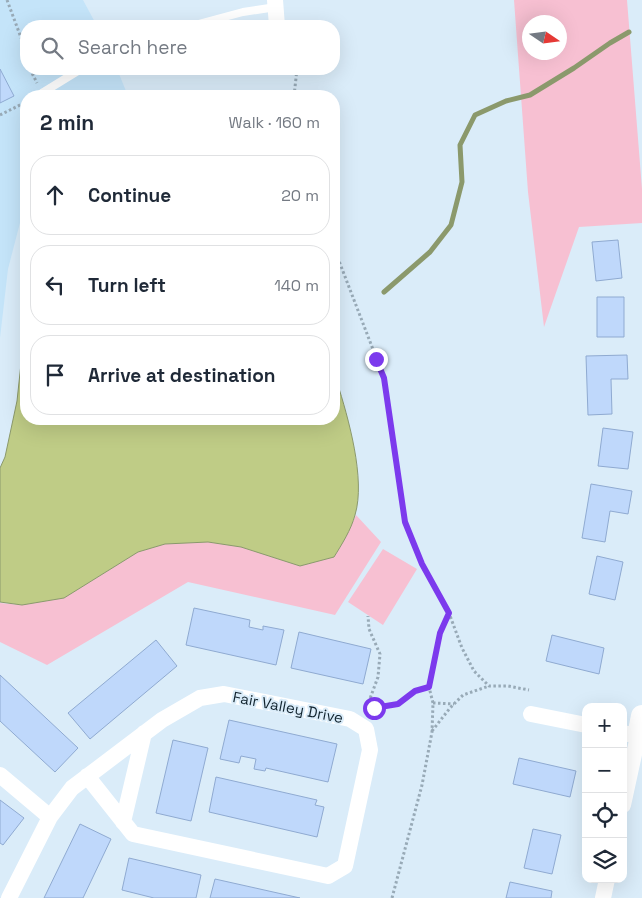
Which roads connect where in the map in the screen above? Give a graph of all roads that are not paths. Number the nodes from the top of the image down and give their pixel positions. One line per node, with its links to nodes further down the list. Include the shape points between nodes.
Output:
1 (276, 3): 2 (lane); 3 (street)
2 (213, 20)
3 (277, 20)
4 (70, 75): 5 (lane)
5 (47, 90)
6 (531, 714): 7 (street)
7 (582, 724)
8 (636, 731): 12 (street)
9 (144, 733): 11 (street, Fair Valley Drive); 14 (street); 14 (street, Fair Valley Drive, via 200,698 224,694 350,719 366,729 370,750 345,866 328,876 133,834)
10 (0, 775): 13 (street)
11 (87, 776): 13 (street, Fair Valley Drive, via 72,788); 14 (street, Fair Valley Drive)
12 (625, 793)
13 (50, 817): 16 (street, Fair Valley Drive)
14 (123, 822)
15 (606, 883): 17 (street)
16 (9, 898)
17 (603, 898)

